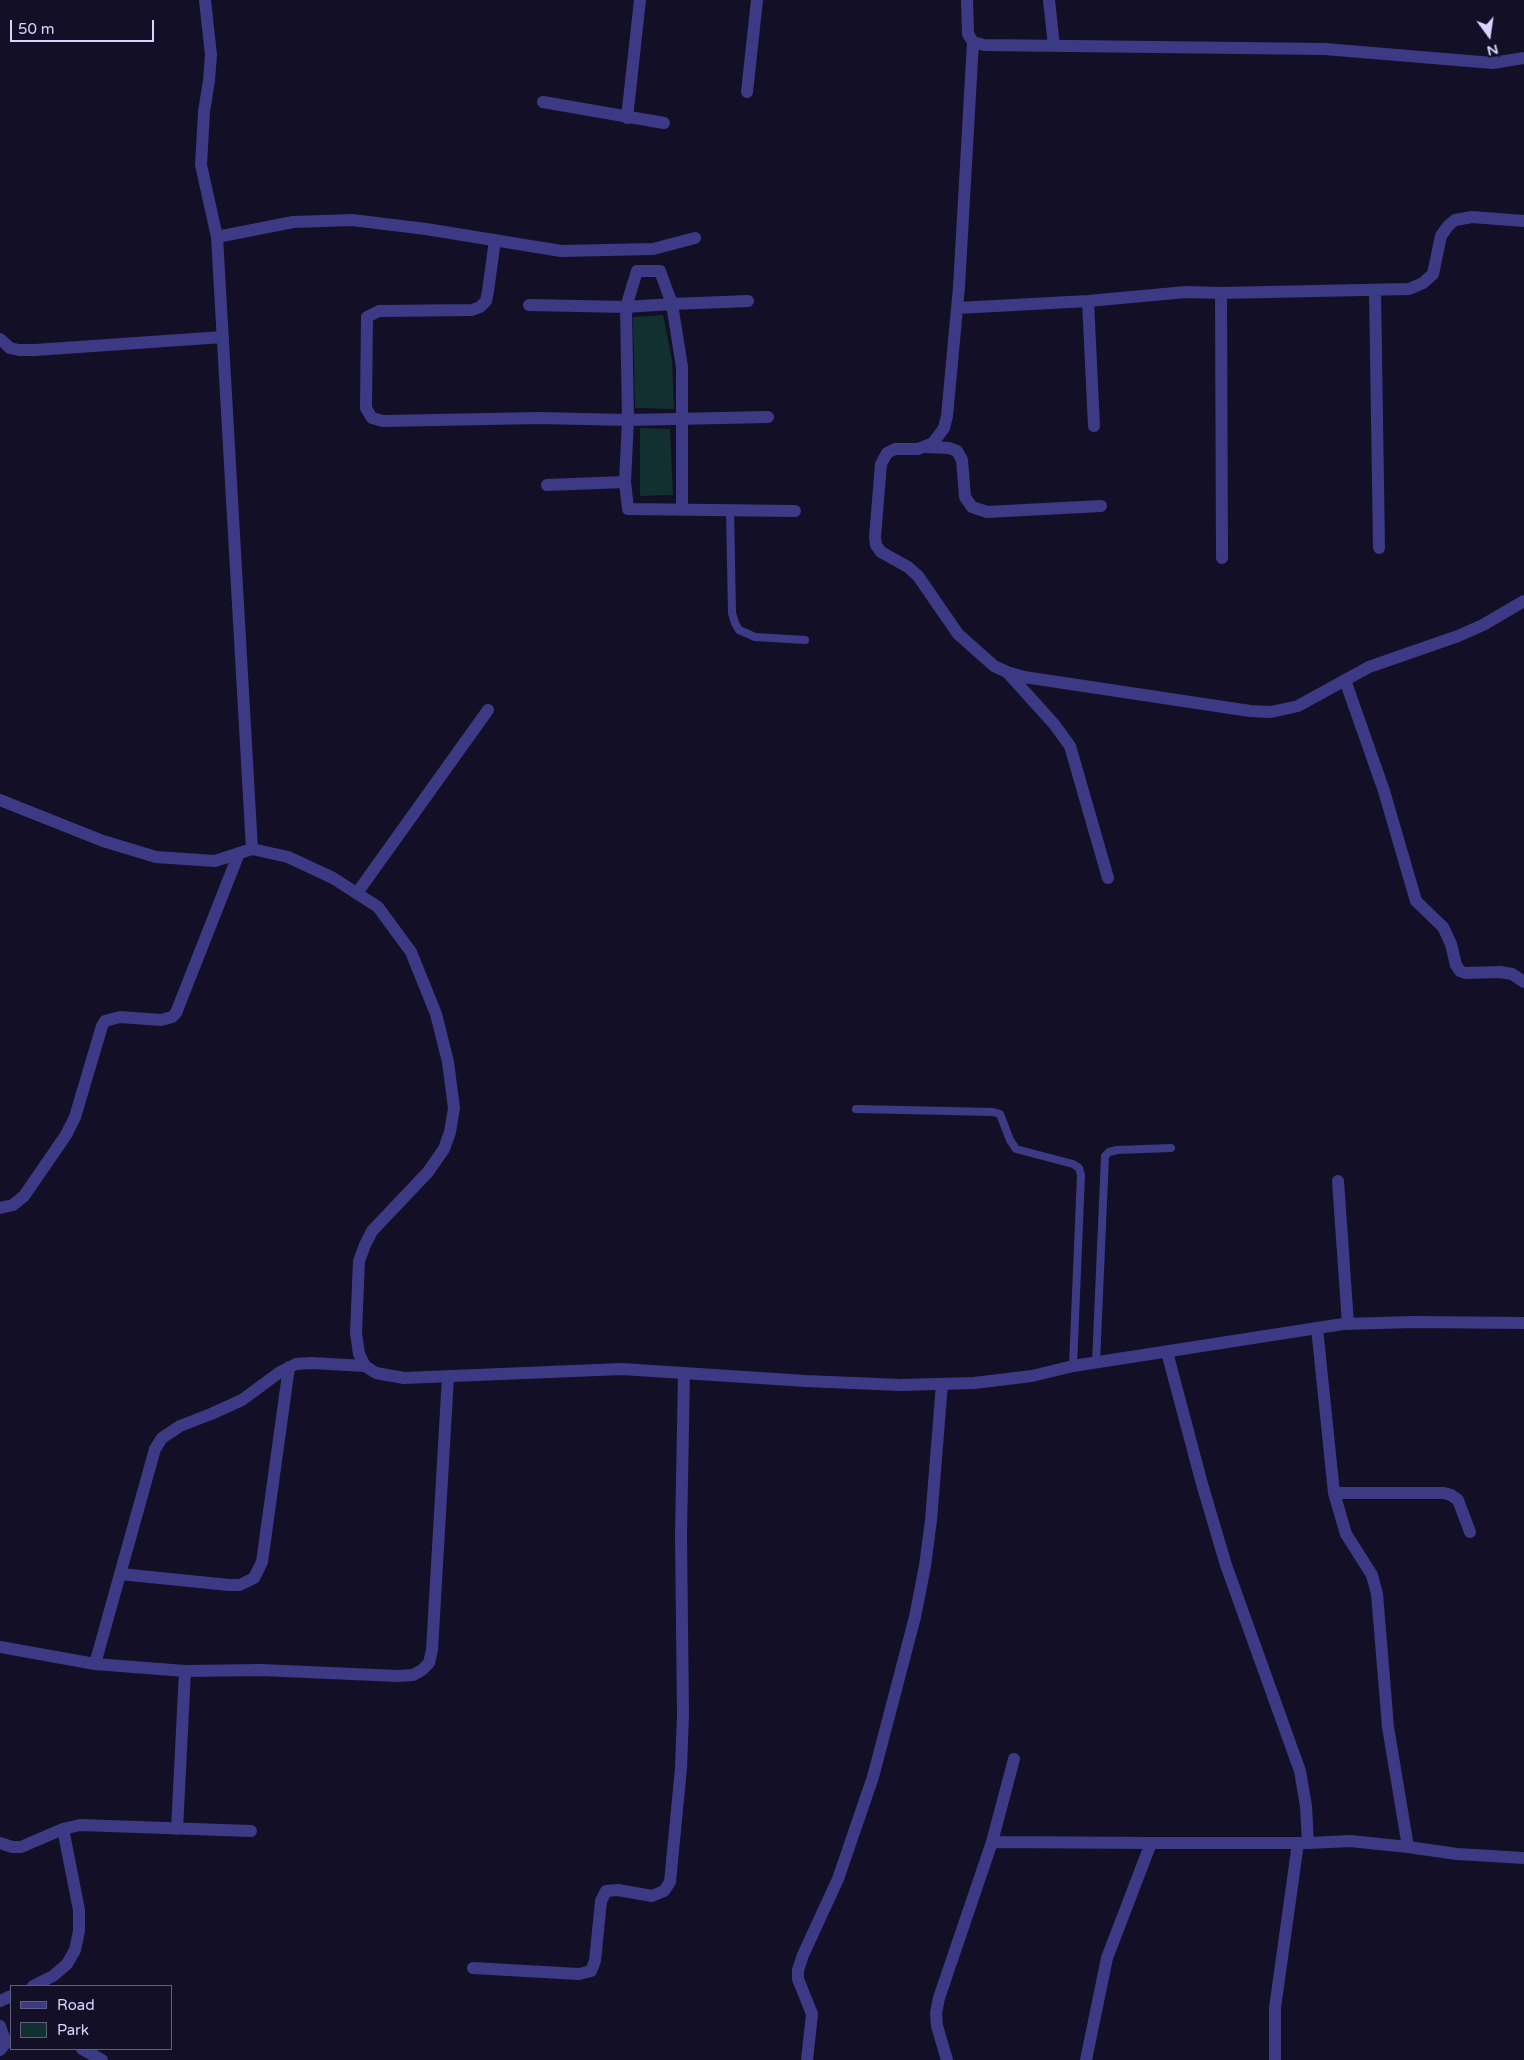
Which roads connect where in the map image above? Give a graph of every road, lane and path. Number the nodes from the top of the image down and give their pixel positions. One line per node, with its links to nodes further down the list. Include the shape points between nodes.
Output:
1 (205, 0): 14 (street, via 211,55 200,165)
2 (640, 0): 11 (street)
3 (757, 0): 9 (street)
4 (966, 0): 6 (street, via 968,34)
5 (1049, 0): 7 (street)
6 (973, 42): 7 (street); 26 (street)
7 (1054, 46): 8 (street, via 1325,48 1493,63)
8 (1524, 58)
9 (747, 92)
10 (543, 102): 11 (street)
11 (627, 118): 12 (street)
12 (664, 123)
13 (1524, 220): 19 (street, via 1472,217 1455,220 1441,236 1433,274 1423,283 1409,289)
14 (217, 237): 16 (street, via 293,222 352,220); 27 (street)
15 (695, 238): 17 (street)
16 (495, 240): 17 (street, via 561,251); 31 (street, via 486,301 480,307 472,310 379,311 367,317 366,408 369,414 375,420 383,421)
17 (653, 249): 18 (street)
18 (652, 271): 23 (street, via 660,271); 25 (street, via 637,271)
19 (1375, 290): 20 (street); 40 (street)
20 (1221, 293): 22 (street, via 1186,292); 41 (street)
21 (748, 301): 23 (street)
22 (1088, 301): 26 (street); 32 (street)
23 (672, 304): 25 (street); 30 (street, via 682,367)
24 (529, 305): 25 (street)
25 (626, 306): 31 (street)
26 (958, 308): 33 (street, via 944,428 934,443)
27 (223, 337): 28 (street, via 35,350 10,348); 48 (street)
28 (0, 339)
29 (768, 417): 30 (street)
30 (681, 419): 31 (street); 37 (street)
31 (628, 420): 34 (street)
32 (1094, 426)
33 (925, 447): 36 (street, via 957,451 962,460 965,497 972,507 987,512); 44 (street, via 895,449 881,464 876,545 881,552 908,567 924,584 958,634 985,659)
34 (625, 482): 35 (street); 37 (street, via 628,510)
35 (547, 485)
36 (1101, 506)
37 (682, 510): 38 (street)
38 (730, 510): 39 (street); 43 (lane, via 732,613 735,623 740,630 755,636)
39 (795, 511)
40 (1379, 548)
41 (1222, 558)
42 (1524, 601): 45 (street, via 1475,629 1369,667)
43 (805, 640)
44 (1007, 672): 45 (street, via 1084,687 1271,712 1298,706); 50 (street, via 1070,746)
45 (1345, 680): 52 (street, via 1384,791 1416,901 1443,927 1460,971 1512,974)
46 (488, 710): 51 (street)
47 (0, 800): 49 (street, via 103,841 156,857 215,861)
48 (252, 849): 49 (street); 51 (street, via 288,856)
49 (239, 853): 56 (street, via 176,1013 161,1020 120,1017 105,1022 75,1117 66,1135 24,1196 13,1205)
50 (1108, 878)
51 (357, 893): 62 (street, via 378,907 411,952 436,1014 448,1062 454,1108 444,1150 428,1172 372,1230 359,1261 356,1333 359,1354)
52 (1524, 982)
53 (856, 1109): 63 (lane, via 994,1112 1000,1114 1016,1149 1079,1168)
54 (1171, 1148): 61 (lane, via 1117,1150 1105,1156)
55 (1338, 1181): 58 (street)
56 (0, 1208)
57 (1524, 1323): 58 (street)
58 (1348, 1324): 59 (street)
59 (1317, 1328): 60 (street); 68 (street)
60 (1167, 1352): 61 (street); 80 (street, via 1226,1565 1300,1771 1306,1806)
61 (1096, 1363): 63 (street)
62 (365, 1366): 64 (street, via 303,1363); 66 (street, via 385,1376)
63 (1073, 1366): 67 (street, via 1032,1376)
64 (289, 1367): 70 (street, via 242,1400 180,1426 162,1438); 70 (street, via 262,1562 254,1578 240,1585 229,1585)
65 (684, 1373): 66 (street, via 622,1369); 67 (street, via 806,1381); 84 (street, via 681,1535 683,1715 670,1882 664,1892 652,1896 618,1890 606,1892 601,1901 595,1961 591,1970 579,1974)
66 (448, 1377): 73 (street, via 432,1650 422,1670 413,1675 398,1676 261,1670)
67 (942, 1384): 90 (street, via 931,1520 915,1617 873,1777 838,1879 798,1970 812,2014)
68 (1334, 1494): 69 (street, via 1451,1494 1458,1500); 82 (street, via 1346,1534 1372,1575 1378,1594 1388,1727)
69 (1470, 1532)
70 (120, 1574): 72 (street)
71 (0, 1647): 72 (street)
72 (95, 1664): 73 (street)
73 (185, 1671): 76 (street)
74 (1014, 1759): 78 (street)
75 (63, 1829): 76 (street, via 80,1826); 79 (street, via 21,1847); 85 (street, via 79,1931 75,1950 67,1964)
76 (177, 1829): 77 (street)
77 (251, 1832)
78 (992, 1842): 81 (street); 91 (street, via 939,1998 936,2026)
79 (0, 1843)
80 (1303, 1843): 81 (street); 82 (street, via 1350,1841); 93 (street, via 1275,2008)
81 (1151, 1844): 92 (street, via 1107,1958)
82 (1408, 1847): 83 (street)
83 (1524, 1858)
84 (473, 1968)
85 (36, 1985)
86 (0, 2026): 87 (street, via 5,2044)
87 (0, 2050)
88 (84, 2050): 89 (street)
89 (102, 2060)
90 (807, 2060)
91 (947, 2060)
92 (1086, 2060)
93 (1275, 2060)

